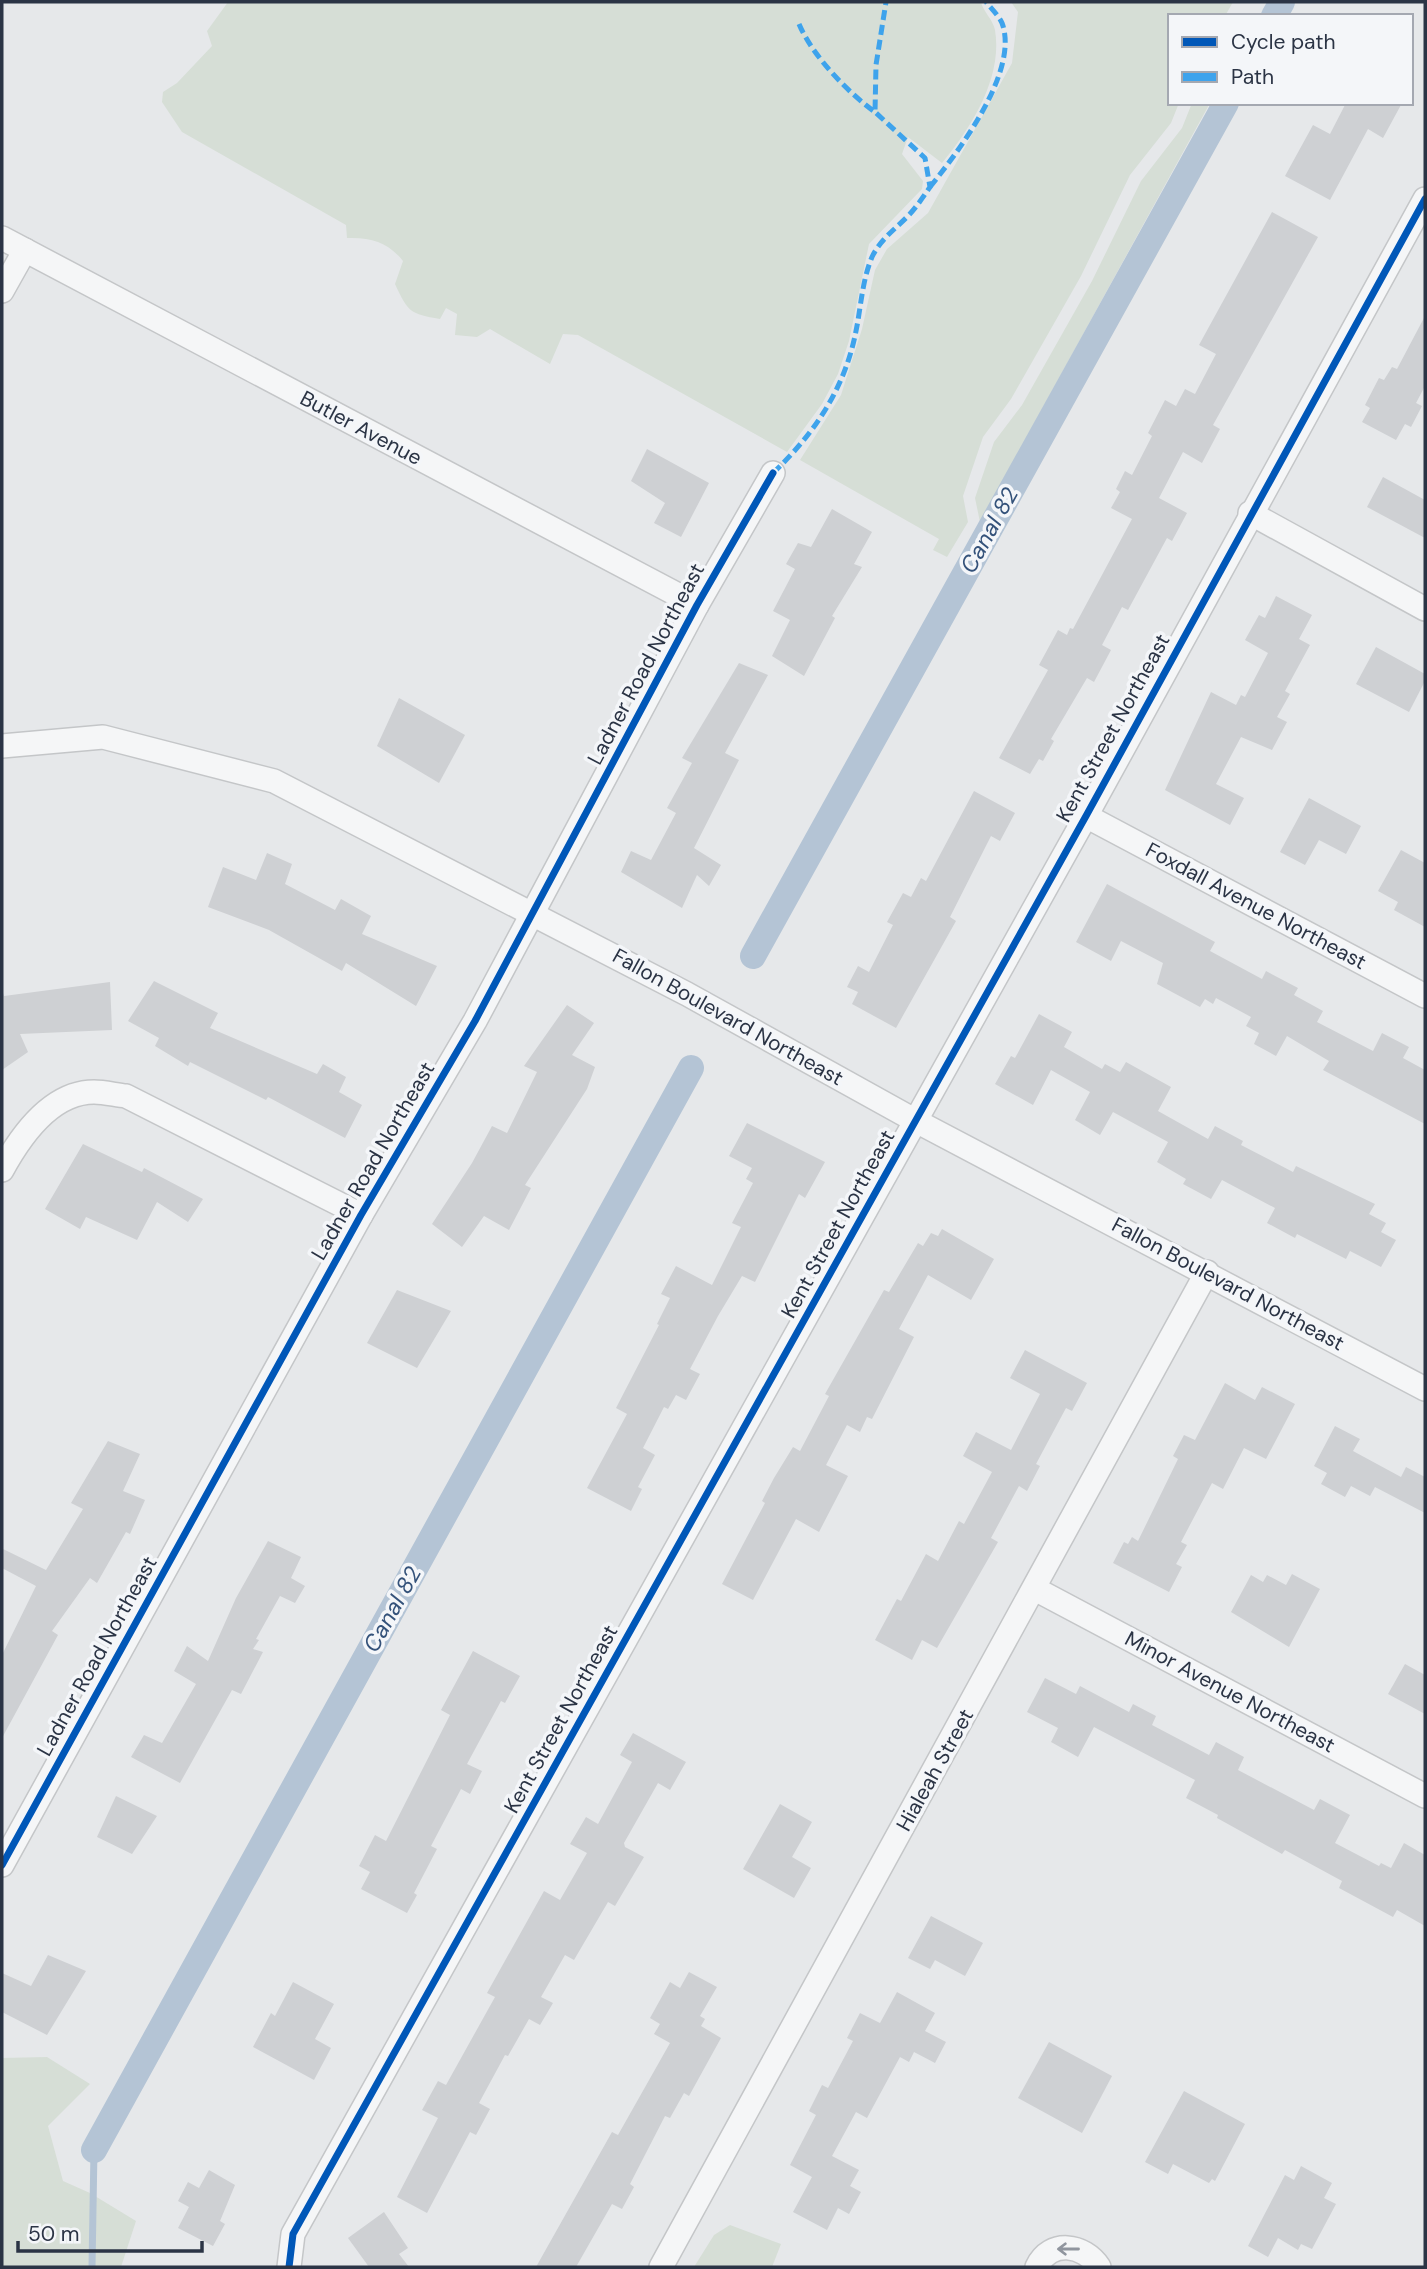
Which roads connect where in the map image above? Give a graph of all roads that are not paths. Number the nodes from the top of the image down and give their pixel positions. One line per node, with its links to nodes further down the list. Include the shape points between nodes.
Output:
1 (1425, 199): 6 (street, Kent Street Northeast)
2 (2, 238): 3 (street, Butler Avenue)
3 (25, 250): 4 (street); 7 (street, Butler Avenue)
4 (2, 291)
5 (773, 473): 7 (street, Ladner Road Northeast)
6 (1251, 513): 8 (street); 10 (street, Kent Street Northeast)
7 (697, 606): 11 (street, Ladner Road Northeast)
8 (1425, 609)
9 (2, 746): 11 (street, Fallon Boulevard Northeast, via 103,737 274,781)
10 (1086, 816): 12 (street, Foxdall Avenue Northeast); 13 (street, Kent Street Northeast)
11 (533, 913): 13 (street, Fallon Boulevard Northeast); 15 (street, Ladner Road Northeast)
12 (1425, 996)
13 (916, 1121): 16 (street, Fallon Boulevard Northeast); 21 (street, Kent Street Northeast, via 299,2222)
14 (2, 1170): 15 (street, via 45,1112 69,1097 92,1092 126,1096)
15 (361, 1215): 20 (street, Ladner Road Northeast)
16 (1207, 1272): 17 (street, Fallon Boulevard Northeast); 18 (street, Hialeah Street)
17 (1425, 1389)
18 (1035, 1588): 19 (street, Minor Avenue Northeast); 22 (street, Hialeah Street)
19 (1425, 1796)
20 (2, 1865)
21 (289, 2267)
22 (661, 2267)
23 (1037, 2267): 24 (street, one-way to 23, via 1091,2257 1070,2247 1048,2253)
24 (1099, 2267)

